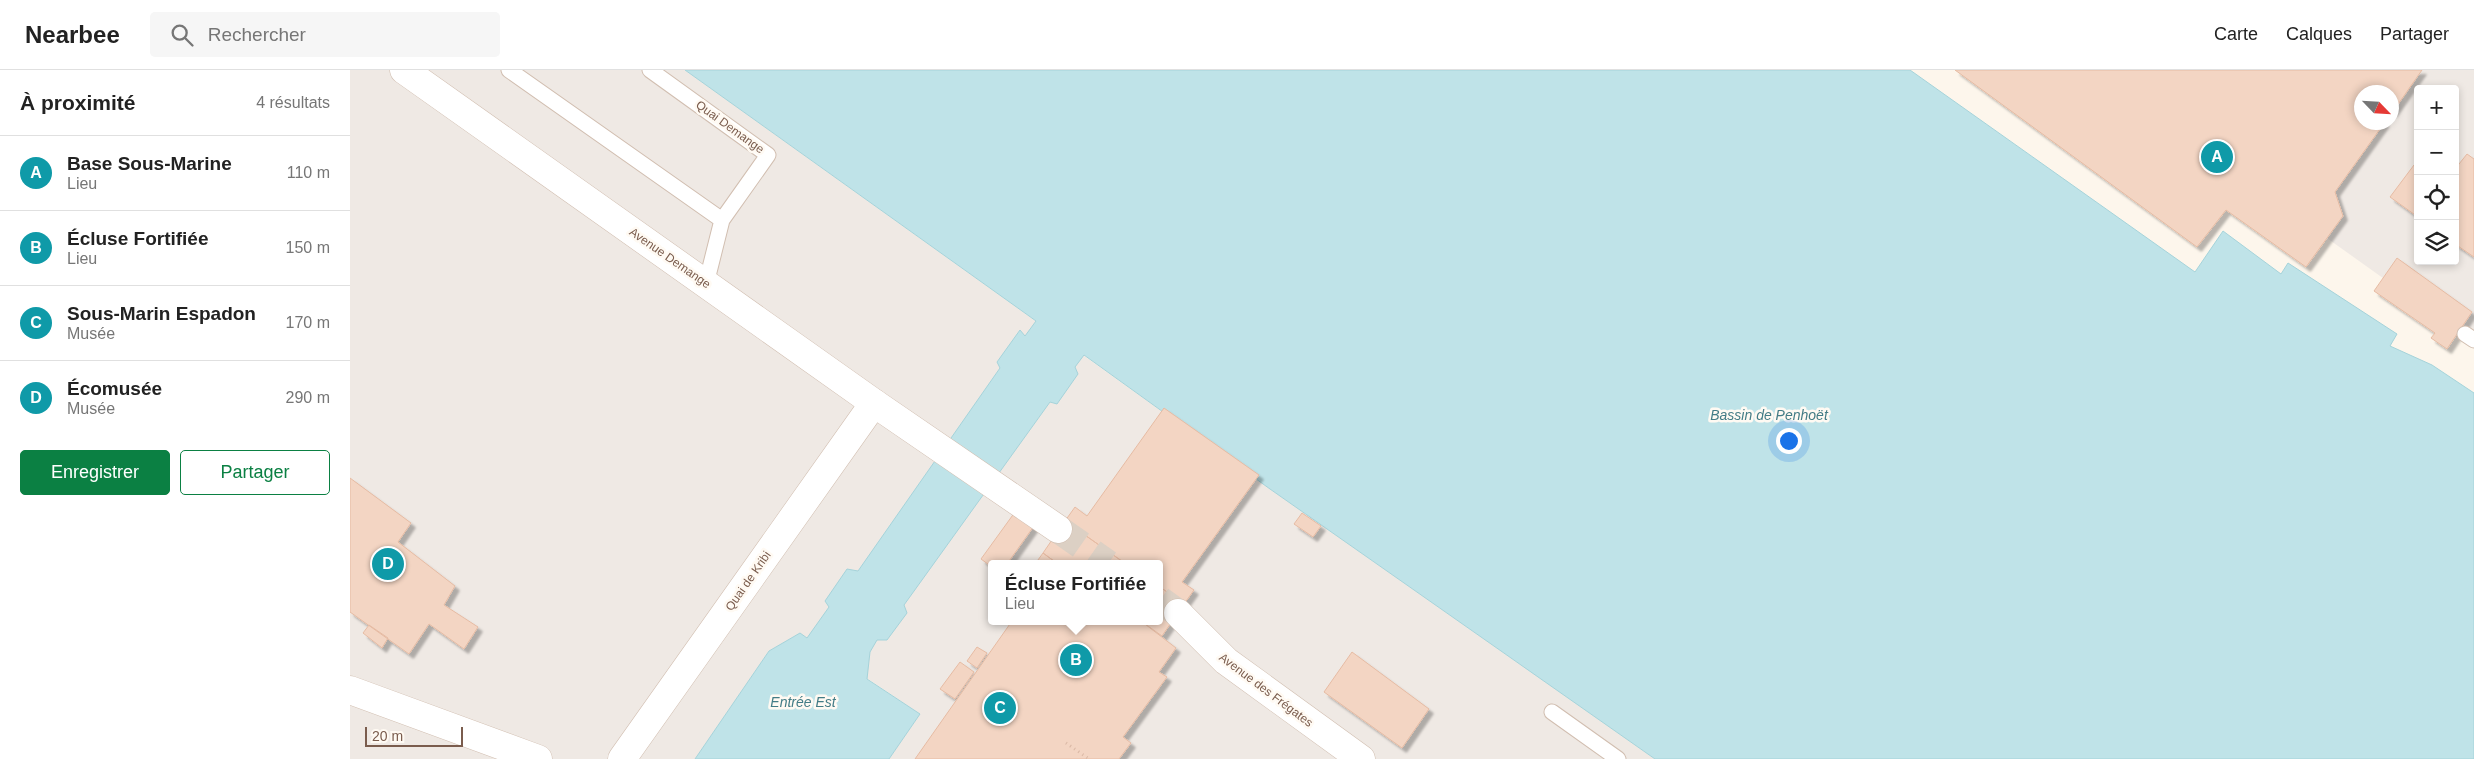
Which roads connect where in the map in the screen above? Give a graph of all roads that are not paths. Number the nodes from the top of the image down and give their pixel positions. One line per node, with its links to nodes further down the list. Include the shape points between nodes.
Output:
1 (404, 70): 5 (street, Avenue Demange)
2 (509, 70): 4 (lane)
3 (650, 70): 4 (lane, Quai Demange, via 768,155)
4 (722, 220): 5 (lane)
5 (706, 284): 6 (street, Avenue Demange)
6 (874, 403): 7 (street, Avenue Demange); 12 (street, Quai de Kribi)
7 (1058, 529)
8 (1178, 613): 13 (street, Avenue des Frégates, via 1226,661)
9 (350, 690): 11 (street)
10 (1552, 712): 14 (lane)
11 (538, 759)
12 (622, 759)
13 (1361, 759)
14 (1618, 759)

